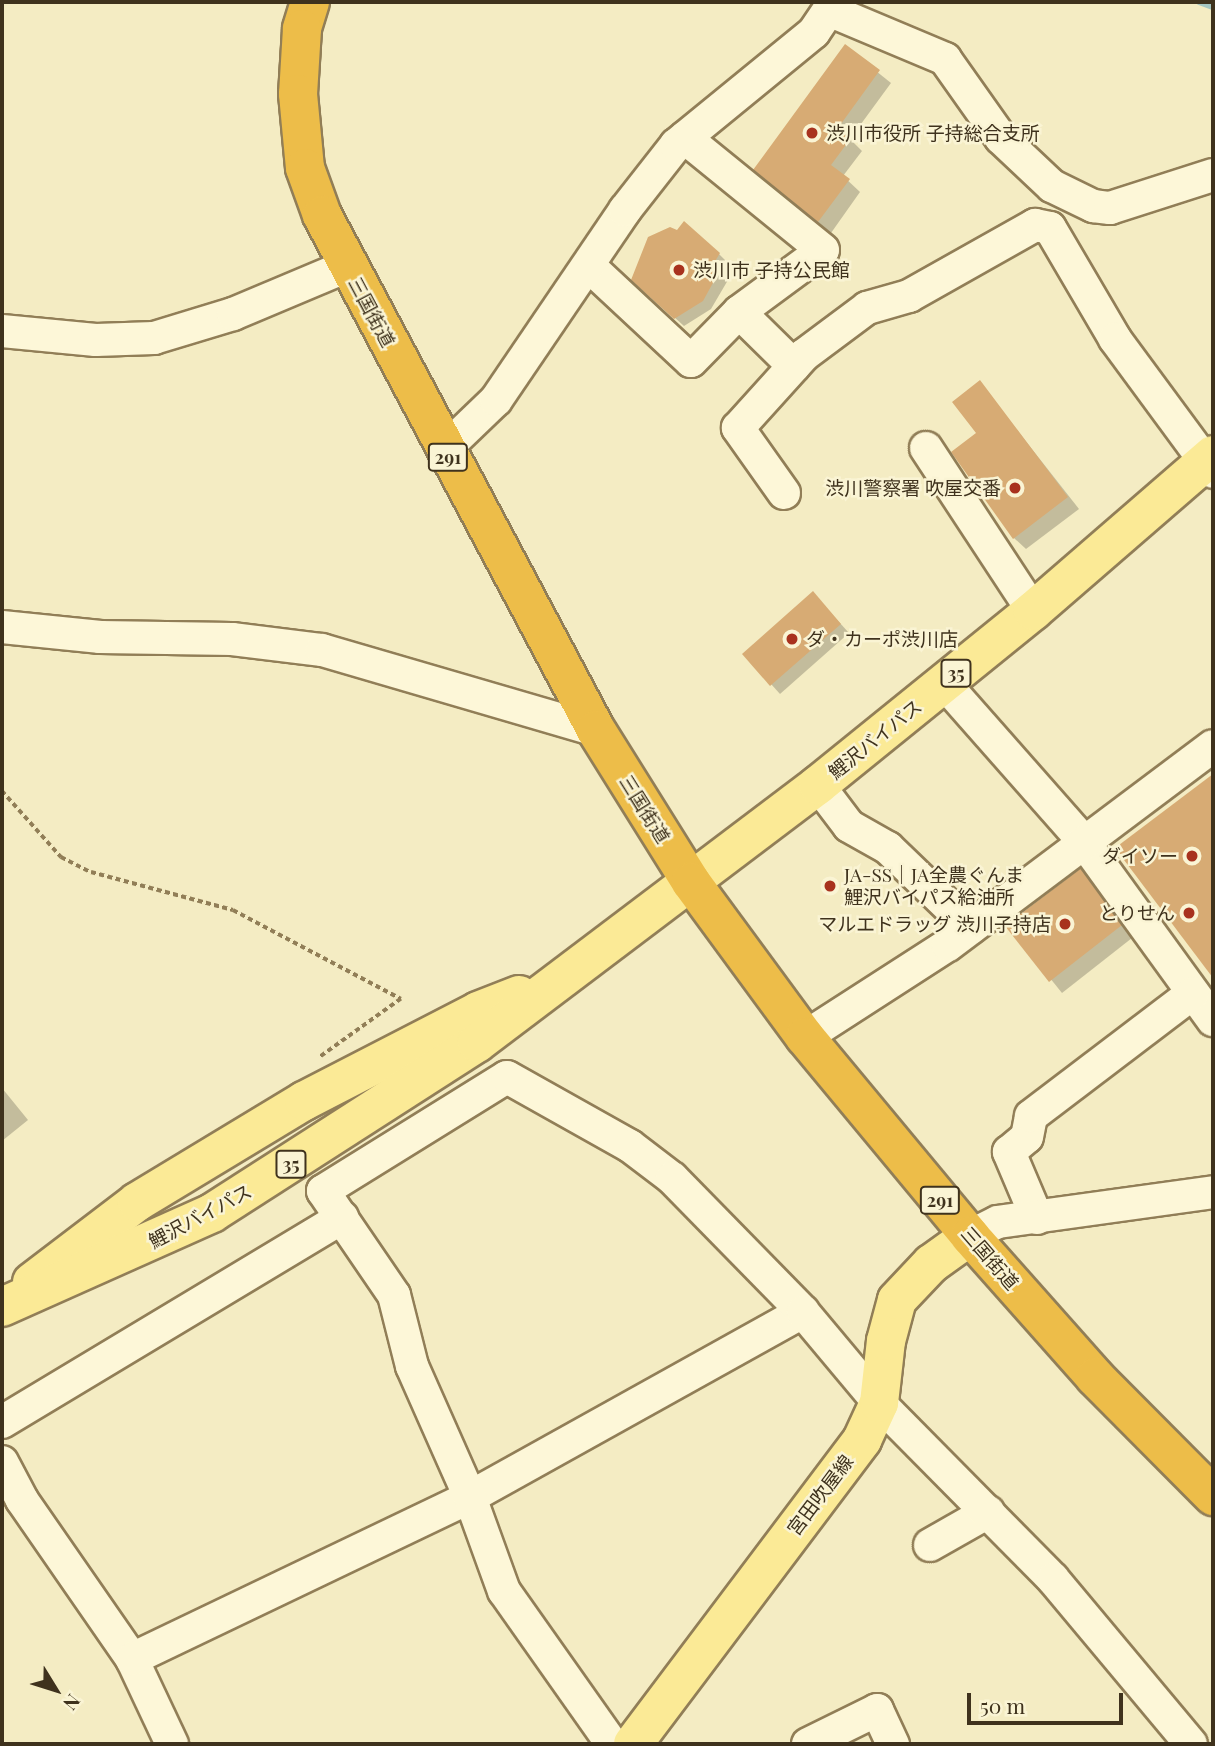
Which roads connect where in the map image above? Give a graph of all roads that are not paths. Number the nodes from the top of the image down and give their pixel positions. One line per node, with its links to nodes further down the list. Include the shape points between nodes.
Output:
1 (310, 2): 5 (highway, 三国街道 / 291, via 302,29 298,94 305,168)
2 (833, 6): 3 (street, via 814,32); 4 (street, via 945,59 1001,138 1052,186 1093,206 1110,208)
3 (685, 138): 6 (street, via 625,210); 7 (street, via 823,250)
4 (1213, 175)
5 (347, 266): 8 (street, via 233,314 154,338 96,340); 11 (highway, 三国街道 / 291)
6 (589, 266): 7 (street, via 691,361); 11 (street, via 496,400)
7 (739, 312): 9 (street)
8 (2, 331)
9 (794, 366): 12 (street, via 867,308 909,296 1035,225 1050,228 1115,339); 13 (street, via 738,428)
10 (926, 448): 14 (street)
11 (444, 450): 17 (highway, 三国街道 / 291)
12 (1211, 463): 14 (main road, 鯉沢バイパス / 35)
13 (784, 493)
14 (1033, 611): 16 (main road, 鯉沢バイパス / 35)
15 (2, 627): 17 (street, via 100,638 232,639 322,650)
16 (944, 683): 19 (main road, 鯉沢バイパス / 35); 20 (street)
17 (596, 730): 21 (highway, 三国街道 / 291)
18 (1213, 746): 20 (street)
19 (818, 785): 21 (main road, 鯉沢バイパス / 35); 22 (street, via 849,826 888,848)
20 (1084, 842): 22 (street); 24 (street)
21 (691, 882): 23 (main road, 鯉沢バイパス / 35); 26 (highway, 三国街道 / 291)
22 (971, 928): 26 (street)
23 (556, 981): 31 (main road, 鯉沢バイパス / 35, via 477,1044 249,1191 177,1231); 31 (main road, 鯉沢バイパス / 35, via 478,1011 304,1101 137,1202)
24 (1193, 993): 25 (street); 29 (street, via 1031,1116 1027,1137 1009,1152)
25 (1213, 1020)
26 (805, 1037): 30 (highway, 三国街道 / 291)
27 (1213, 1192): 29 (street)
28 (342, 1218): 32 (street, via 323,1191 507,1077 630,1146 672,1178); 34 (street); 37 (street, via 394,1295 412,1366)
29 (1037, 1218): 30 (street, via 998,1222)
30 (970, 1236): 33 (main road, 宮田吹屋線, via 931,1264 897,1300 886,1341); 36 (highway, 三国街道 / 291, via 1095,1377)
31 (2, 1307)
32 (803, 1312): 33 (street); 37 (street)
33 (879, 1403): 39 (street); 44 (main road, 宮田吹屋線, via 862,1440)
34 (2, 1422)
35 (2, 1462): 38 (street)
36 (1213, 1496)
37 (470, 1497): 41 (street); 43 (street, via 503,1591)
38 (12, 1505): 41 (street)
39 (988, 1512): 40 (street); 47 (street, via 1053,1579)
40 (930, 1545)
41 (132, 1659): 42 (street)
42 (172, 1744)
43 (612, 1744)
44 (633, 1744)
45 (808, 1744): 46 (street, via 877,1710)
46 (893, 1744)
47 (1191, 1744)

